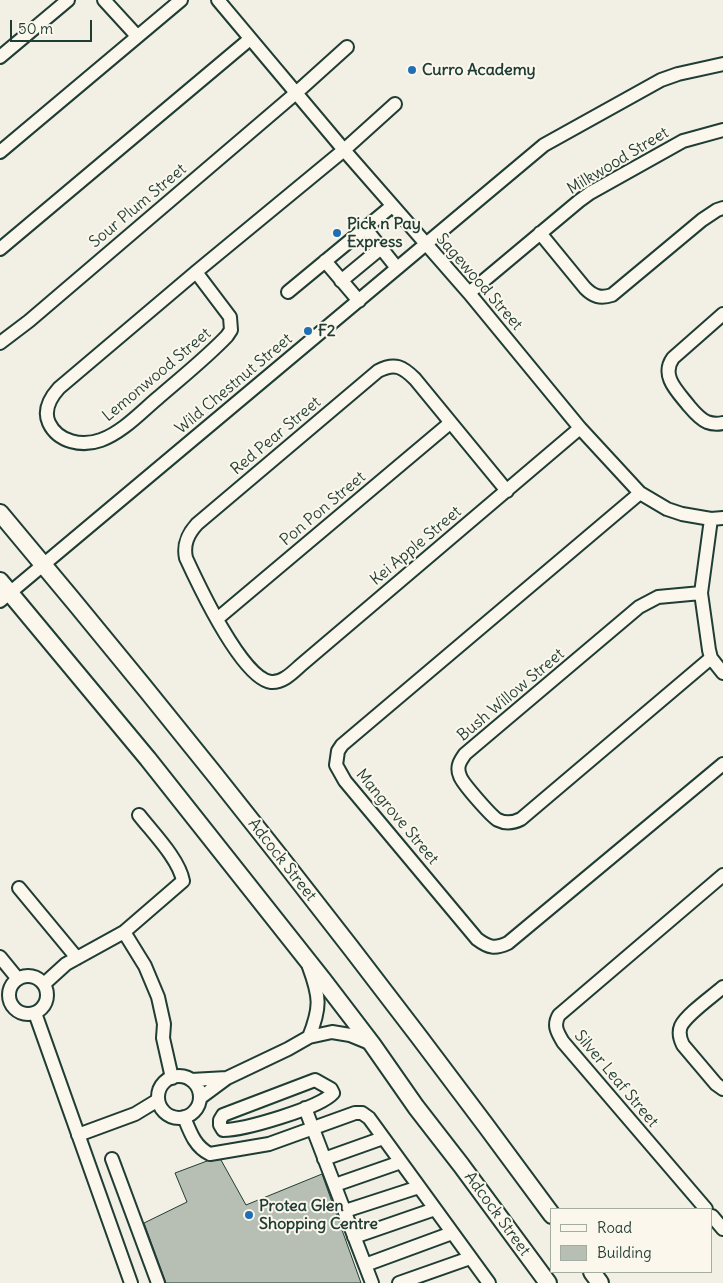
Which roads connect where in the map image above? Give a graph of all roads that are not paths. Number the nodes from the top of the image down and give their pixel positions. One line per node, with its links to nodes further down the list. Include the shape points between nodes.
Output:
1 (68, 0): 8 (street)
2 (104, 0): 5 (street)
3 (181, 0): 5 (street)
4 (218, 0): 6 (street, Sagewood Street)
5 (137, 36): 14 (street)
6 (250, 39): 10 (street, Sagewood Street); 21 (street)
7 (347, 47): 10 (street, Sour Plum Street)
8 (0, 57)
9 (723, 64): 19 (street, Wild Chestnut Street, via 661,80 558,136)
10 (296, 93): 13 (street, Sagewood Street); 30 (street, Sour Plum Street)
11 (395, 104): 13 (street, Lemonwood Street)
12 (723, 130): 18 (street, Milkwood Street, via 683,141 584,196)
13 (344, 150): 15 (street, Sagewood Street); 24 (street, Lemonwood Street)
14 (0, 152)
15 (392, 206): 17 (street); 19 (street, Sagewood Street)
16 (723, 208): 18 (street, via 702,220 606,297 591,294)
17 (365, 228): 20 (street); 22 (street)
18 (540, 234): 27 (street, Milkwood Street)
19 (425, 245): 23 (street, Wild Chestnut Street); 27 (street, Sagewood Street)
20 (381, 248): 23 (street); 25 (street)
21 (0, 249)
22 (325, 261): 25 (street); 26 (street)
23 (397, 268): 28 (street, Wild Chestnut Street)
24 (196, 272): 24 (street, Lemonwood Street, via 55,392 48,404 48,422 61,437 74,443 110,437 227,336 231,330 230,317)
25 (341, 281): 28 (street)
26 (288, 292)
27 (469, 293): 33 (street, Sagewood Street)
28 (358, 301): 38 (street, Wild Chestnut Street)
29 (723, 314): 32 (street, via 673,358 668,372 674,388 698,416 706,422)
30 (0, 343)
31 (450, 423): 34 (street, Red Pear Street); 41 (street, Pon Pon Street); 41 (street, Red Pear Street, via 406,370 392,366 384,368 204,518 191,531 184,549)
32 (723, 423)
33 (580, 428): 34 (street, Kei Apple Street); 35 (street, Sagewood Street)
34 (507, 490): 44 (street, Kei Apple Street, via 301,665 282,679)
35 (640, 493): 37 (street, Sagewood Street, via 667,509); 45 (street, Mangrove Street, via 342,745 336,765 477,939 496,948 508,943)
36 (0, 514): 38 (main road, Adcock Street)
37 (717, 519): 40 (street)
38 (43, 565): 39 (street, Wild Chestnut Street); 80 (main road, Adcock Street, via 309,894)
39 (3, 591): 52 (main road, Adcock Street, via 148,759)
40 (701, 594): 42 (street); 42 (street, Bush Willow Street, via 658,597 640,607 465,754 459,762 460,776 497,820 507,823 521,819)
41 (217, 620): 44 (street, Red Pear Street, via 230,643 254,673)
42 (711, 658): 43 (street)
43 (723, 673)
44 (269, 682)
45 (723, 764)
46 (139, 815): 49 (street, via 172,858 183,881)
47 (723, 875): 77 (street, Silver Leaf Street, via 559,1015 555,1025 563,1042)
48 (18, 888): 51 (street)
49 (124, 932): 51 (street); 59 (street, via 145,966 158,997)
50 (0, 957): 53 (street)
51 (77, 958): 54 (street)
52 (306, 958): 57 (street, via 318,997 318,1012); 58 (main road, Adcock Street)
53 (18, 979): 54 (street, via 33,977); 56 (street, via 11,985 10,1004 20,1013)
54 (44, 984): 56 (street, via 46,1002)
55 (723, 987): 62 (street, via 687,1019 679,1032 683,1045)
56 (35, 1013): 70 (street)
57 (309, 1037): 58 (street, via 332,1032); 60 (street)
58 (372, 1044): 90 (main road, Adcock Street)
59 (172, 1078): 61 (street); 64 (street, via 161,1087)
60 (227, 1078): 61 (street); 63 (street)
61 (191, 1080): 63 (street)
62 (723, 1089)
63 (200, 1098): 68 (street, via 195,1110)
64 (158, 1100): 66 (street); 67 (street)
65 (305, 1108): 65 (street, via 233,1130 223,1130 220,1125 223,1115 315,1080 333,1093); 69 (street)
66 (165, 1112): 67 (street); 68 (street)
67 (135, 1114): 70 (street)
68 (184, 1118): 69 (street, via 197,1145 210,1154 269,1144)
69 (313, 1128): 71 (street, via 362,1113); 73 (street)
70 (78, 1135): 86 (street)
71 (383, 1138): 73 (street); 74 (street)
72 (112, 1159): 87 (street)
73 (324, 1159): 75 (street)
74 (401, 1162): 75 (street); 76 (street)
75 (335, 1185): 79 (street)
76 (419, 1187): 78 (street); 79 (street)
77 (705, 1208)
78 (435, 1209): 81 (street); 82 (street)
79 (345, 1211): 82 (street)
80 (550, 1212)
81 (452, 1233): 83 (street); 84 (street)
82 (354, 1237): 84 (street)
83 (470, 1258): 85 (street); 89 (street)
84 (365, 1265): 88 (street)
85 (485, 1282)
86 (131, 1283)
87 (158, 1283)
88 (372, 1283)
89 (399, 1283)
90 (548, 1283)

